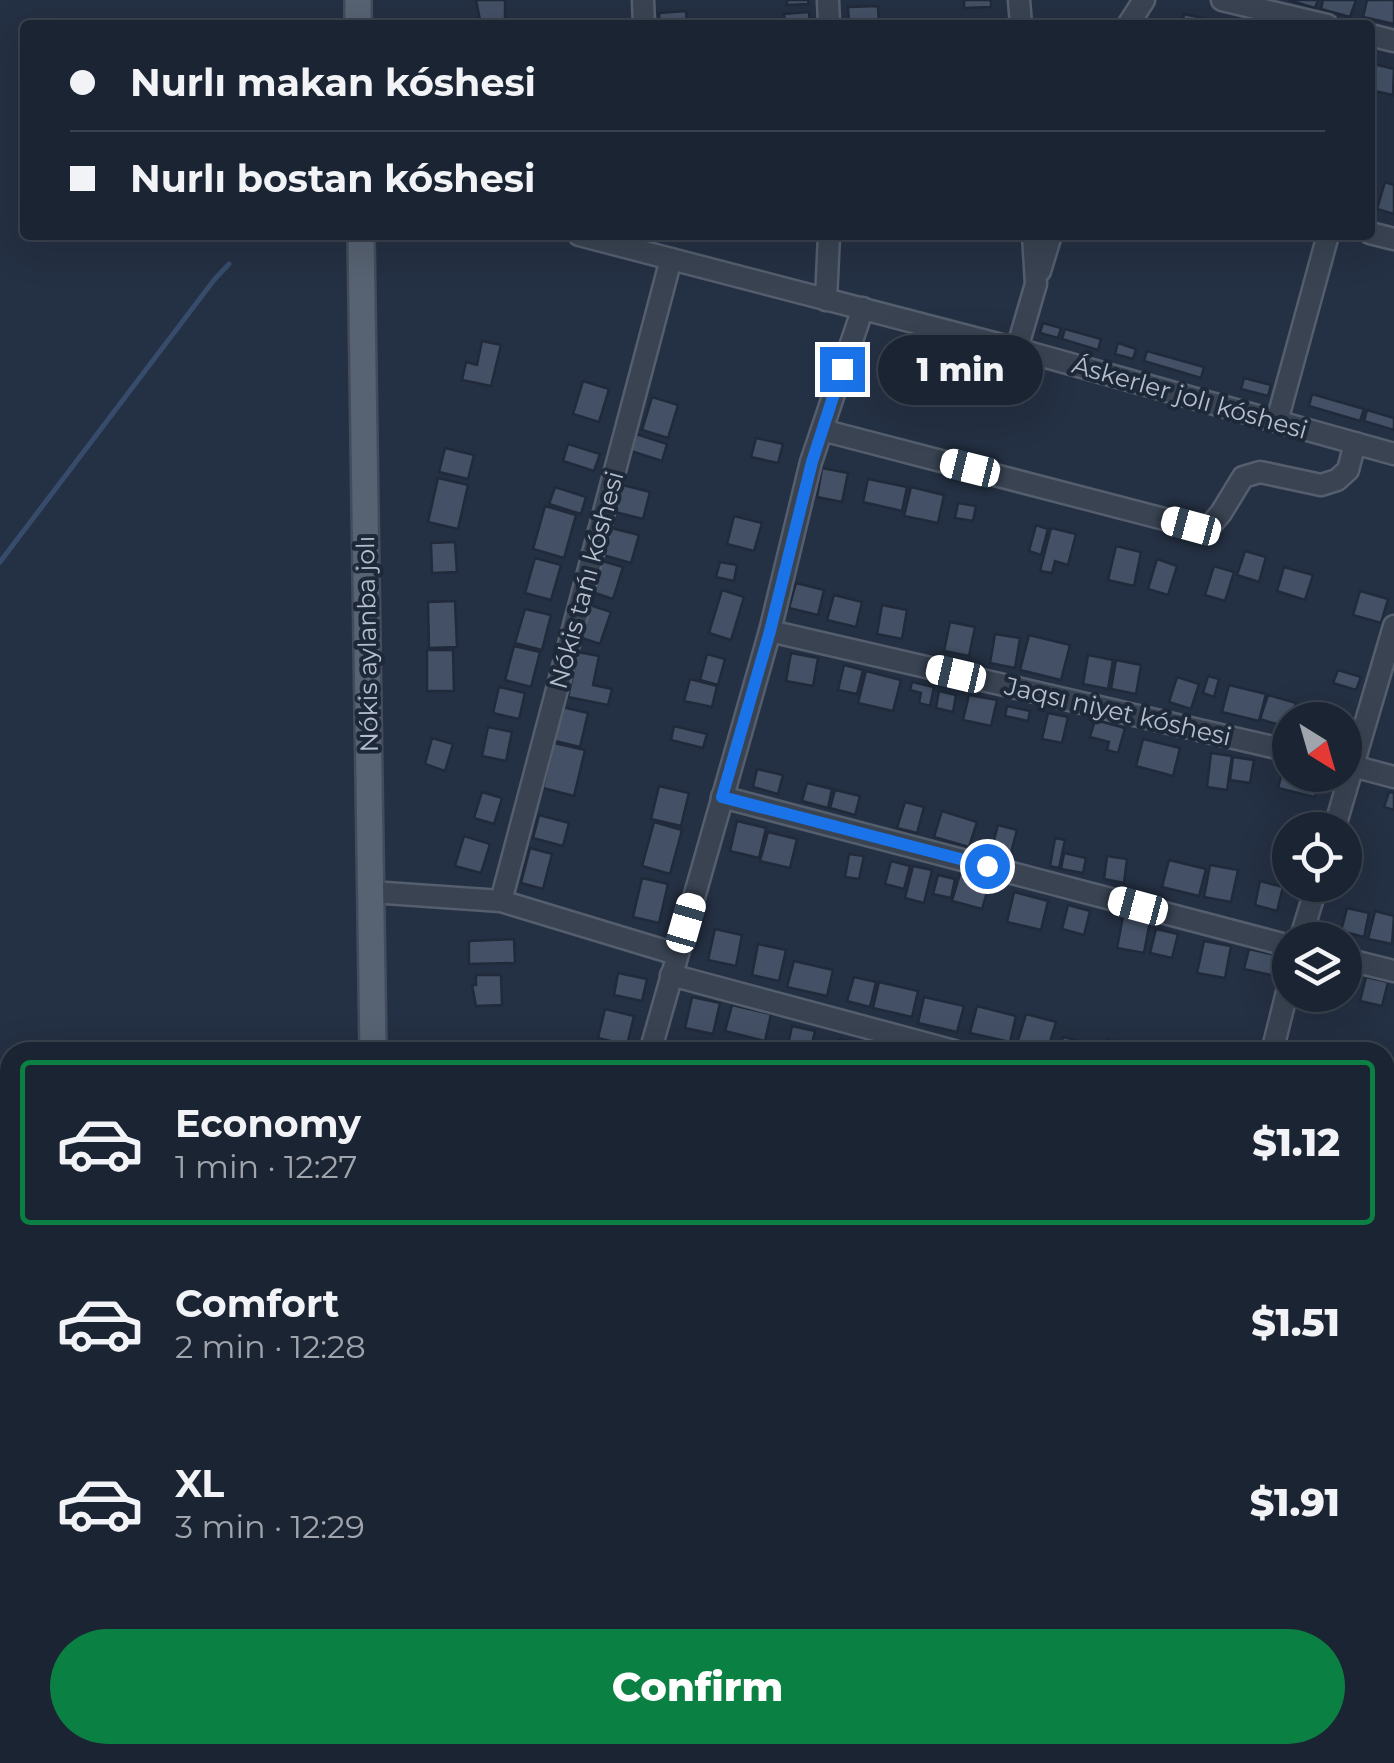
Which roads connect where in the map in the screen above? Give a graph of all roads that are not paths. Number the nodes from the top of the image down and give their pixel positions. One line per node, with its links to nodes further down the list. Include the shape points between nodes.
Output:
1 (1222, 0): 2 (street)
2 (1306, 20)
3 (361, 240): 25 (main road, Nókis aylanba jolı)
4 (829, 240): 11 (street)
5 (1033, 240): 10 (street)
6 (1049, 240): 10 (street)
7 (1327, 240): 14 (street)
8 (641, 243): 9 (street, Áskerler jolı kóshesi)
9 (670, 259): 11 (street, Áskerler jolı kóshesi); 26 (street, Nókis tańı kóshesi)
10 (1036, 284): 13 (street)
11 (826, 300): 12 (street, Áskerler jolı kóshesi)
12 (862, 308): 13 (street, Áskerler jolı kóshesi); 15 (street)
13 (1017, 349): 14 (street, Áskerler jolı kóshesi)
14 (1277, 421): 16 (street, Áskerler jolı kóshesi)
15 (822, 430): 16 (street, via 1191,526 1210,526 1243,477 1260,472 1321,485 1337,480 1348,470); 19 (street)
16 (1355, 443): 17 (street, Áskerler jolı kóshesi)
17 (1394, 454)
18 (1394, 626): 20 (street)
19 (770, 631): 21 (street, Jaqsı niyet kóshesi); 24 (street)
20 (1362, 725)
21 (1272, 747)
22 (1362, 768): 23 (street)
23 (1394, 777)
24 (722, 797): 27 (street); 29 (street)
25 (371, 892): 26 (street); 32 (main road, Nókis aylanba jolı)
26 (501, 902): 29 (street)
27 (1272, 941)
28 (1362, 963): 30 (street)
29 (673, 965): 33 (street); 34 (street)
30 (1394, 971)
31 (1282, 1012): 35 (street)
32 (373, 1042)
33 (653, 1042)
34 (925, 1042)
35 (1274, 1042)

